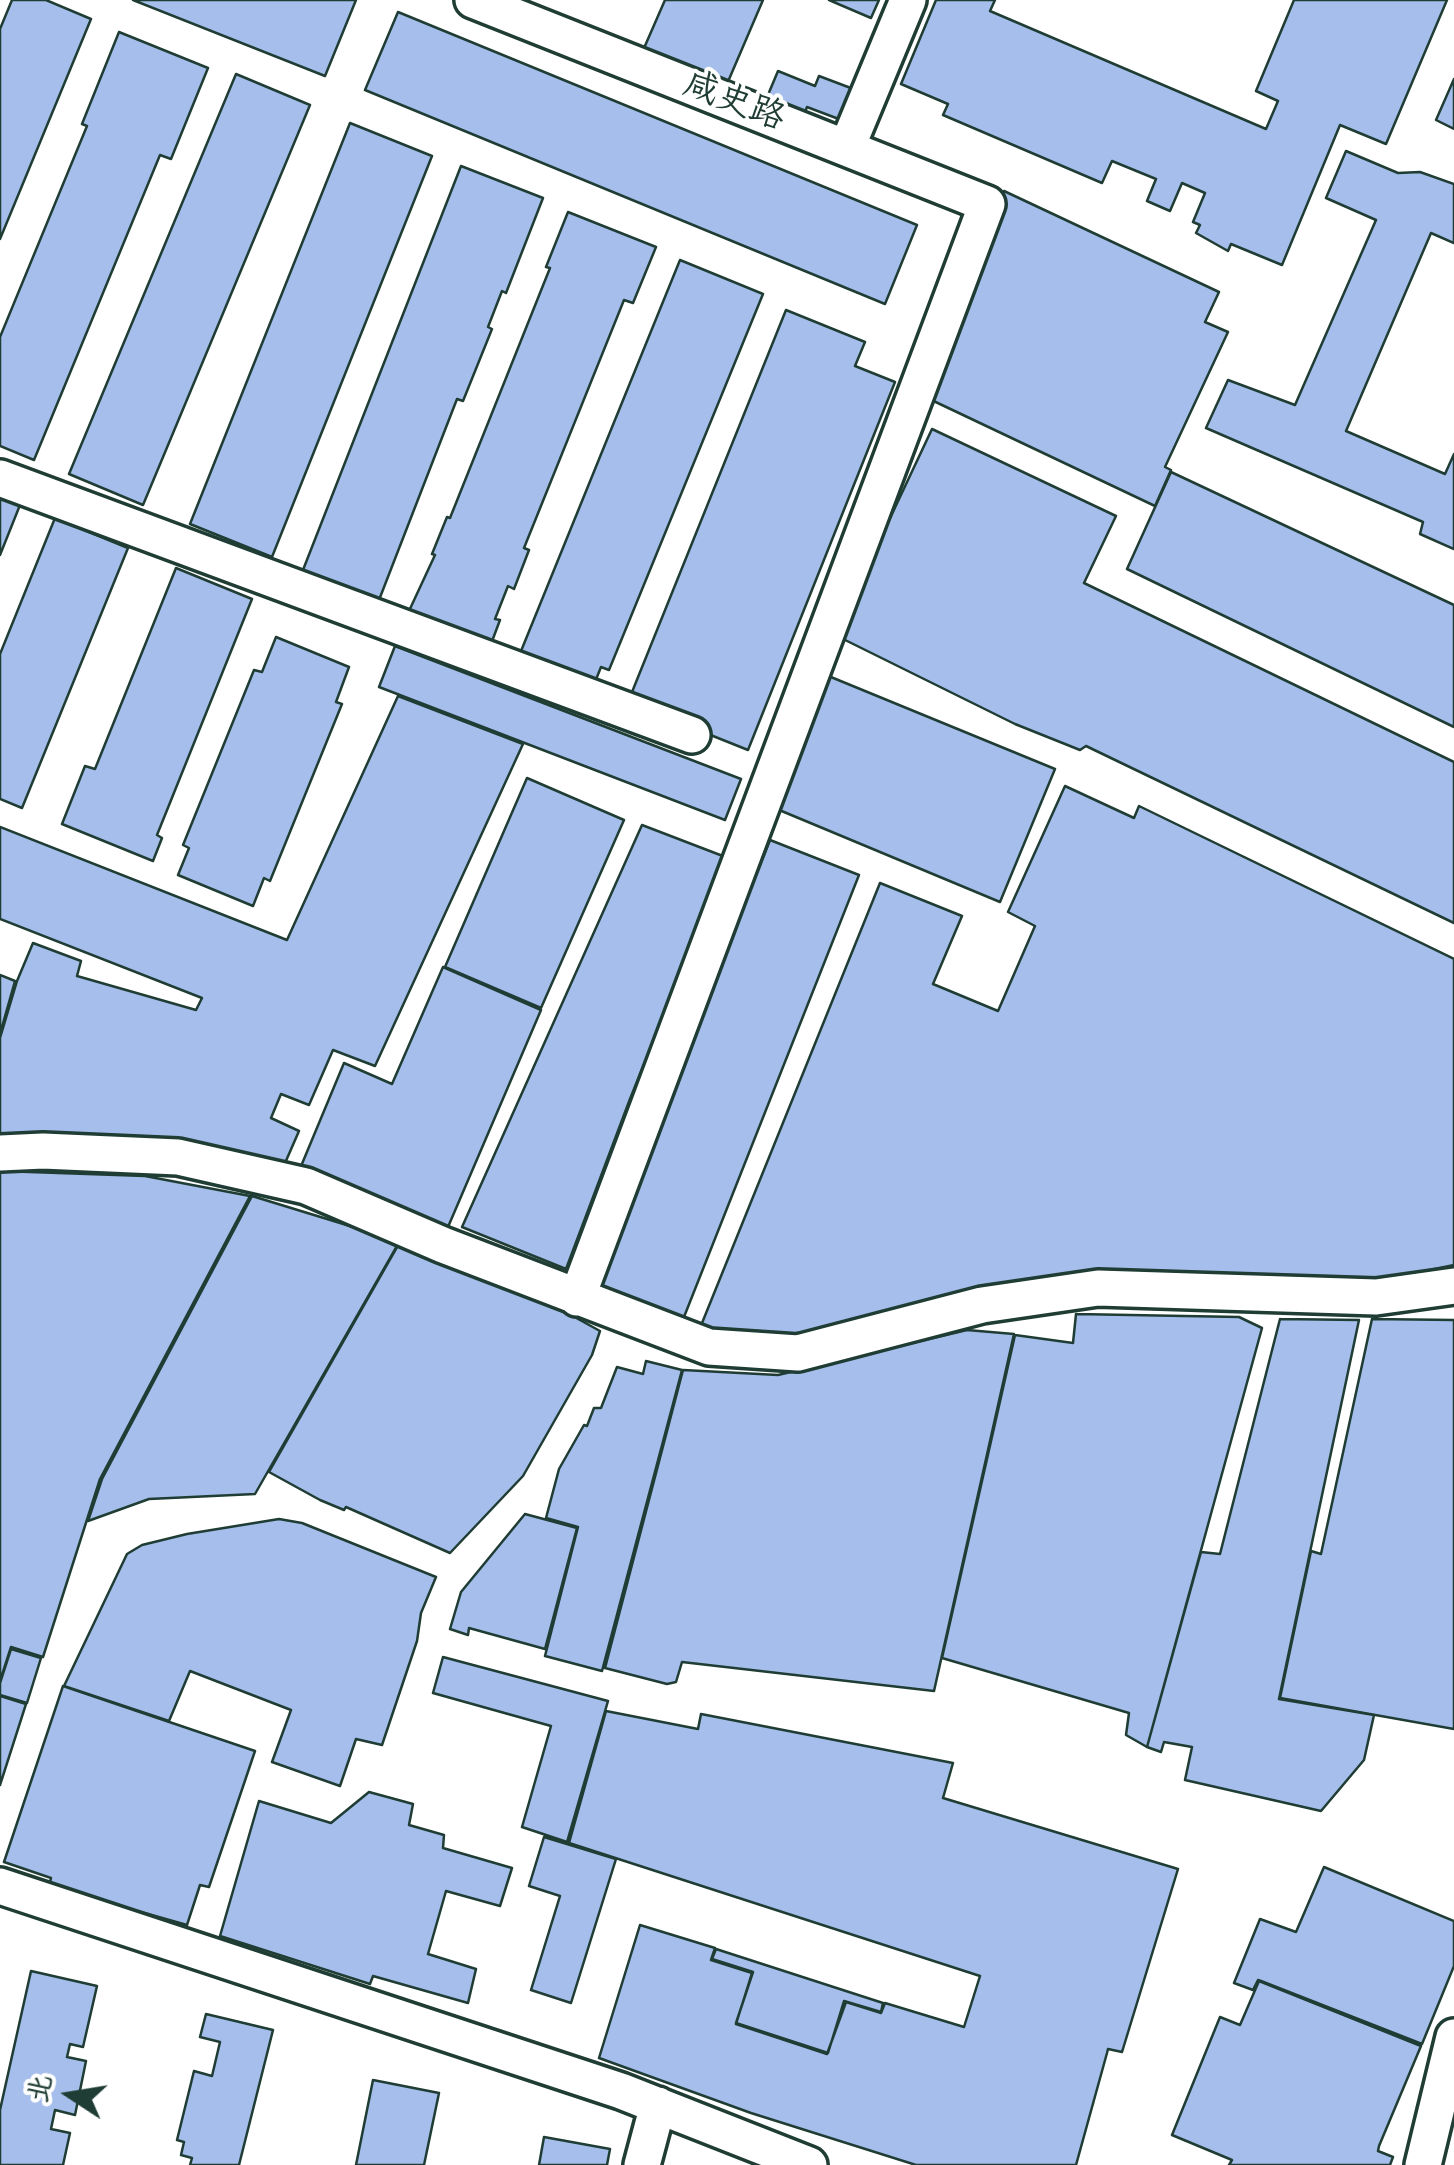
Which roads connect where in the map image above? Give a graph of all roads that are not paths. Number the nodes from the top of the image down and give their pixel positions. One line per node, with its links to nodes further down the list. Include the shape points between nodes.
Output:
1 (473, 0): 3 (street, 咸史路)
2 (908, 0): 3 (street)
3 (847, 147): 8 (street, 咸史路, via 987,204)
4 (0, 478): 5 (street)
5 (692, 735)
6 (0, 1153): 8 (street, via 178,1157 306,1186)
7 (1454, 1286): 8 (street, via 1376,1297 1098,1288 982,1304 798,1353 709,1347)
8 (577, 1298)
9 (0, 1886): 11 (street)
10 (1454, 2037): 14 (street)
11 (658, 2105): 12 (street); 13 (street)
12 (642, 2165)
13 (809, 2165)
14 (1423, 2165)

